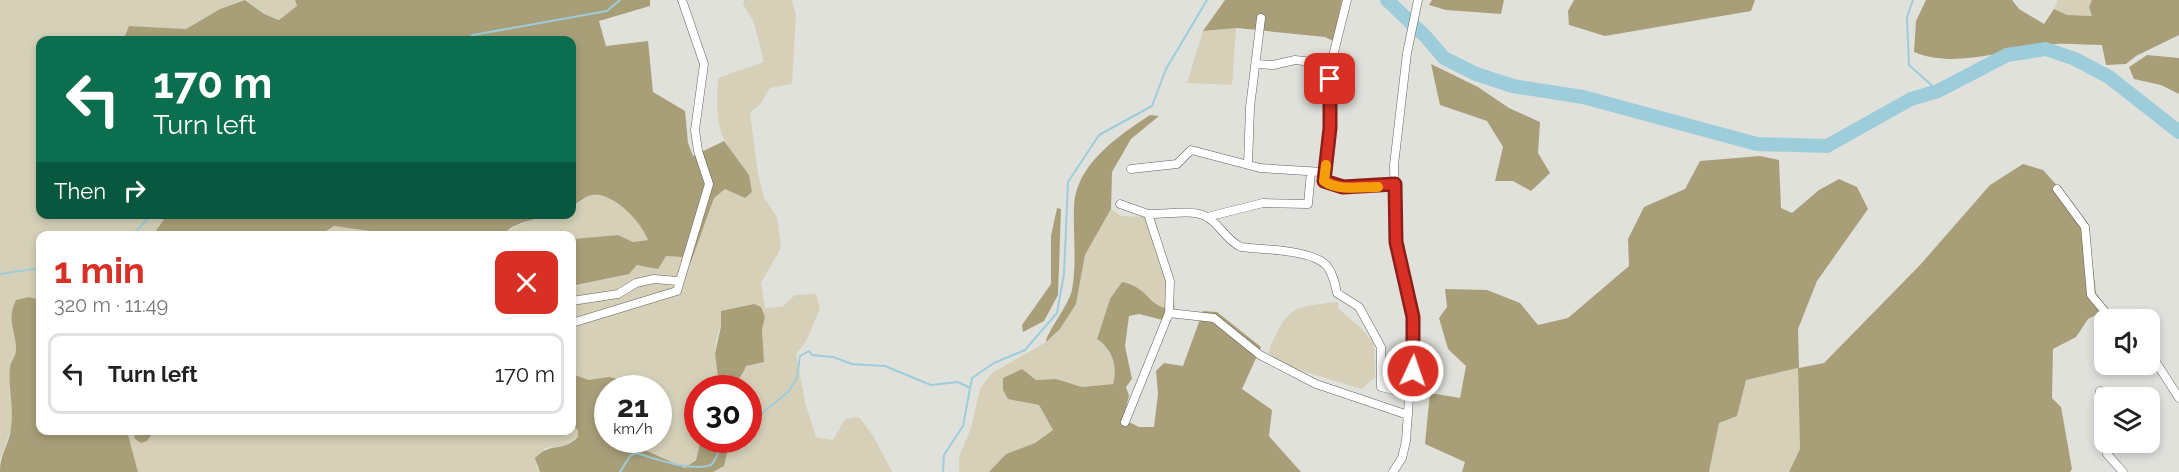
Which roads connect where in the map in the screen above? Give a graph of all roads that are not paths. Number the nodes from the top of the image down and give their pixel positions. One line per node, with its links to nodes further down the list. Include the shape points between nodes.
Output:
1 (682, 0): 16 (street, via 704,64 695,130 709,184)
2 (1347, 0): 6 (street)
3 (1417, 4): 11 (street, via 1407,53)
4 (1262, 18): 5 (street)
5 (1256, 64): 6 (street, via 1295,60); 7 (street)
6 (1331, 64): 10 (street, via 1329,146)
7 (1248, 165): 8 (street, via 1191,150 1177,164); 9 (street)
8 (1131, 169)
9 (1311, 172): 10 (street); 15 (street, via 1308,204 1263,203)
10 (1323, 172): 11 (street, via 1325,183 1343,187)
11 (1395, 184): 22 (street, via 1396,242 1414,327)
12 (2057, 189): 18 (street, via 2085,228 2091,295)
13 (1120, 204): 14 (street)
14 (1148, 214): 15 (street); 19 (street, via 1170,281)
15 (1207, 217): 22 (street, via 1240,247 1309,255 1325,264 1332,273 1337,293 1359,307 1382,347 1381,387)
16 (678, 281): 17 (street, via 654,279 636,283 618,294); 20 (street, via 677,291)
17 (576, 300)
18 (2103, 309)
19 (1169, 313): 24 (street, via 1214,318 1269,360 1316,384); 25 (street)
20 (576, 322)
21 (2160, 369): 23 (street)
22 (1410, 394): 24 (street)
23 (2179, 398)
24 (1408, 415): 27 (street, via 1402,458)
25 (1125, 422)
26 (2107, 453): 28 (street)
27 (1393, 472)
28 (2123, 472)

